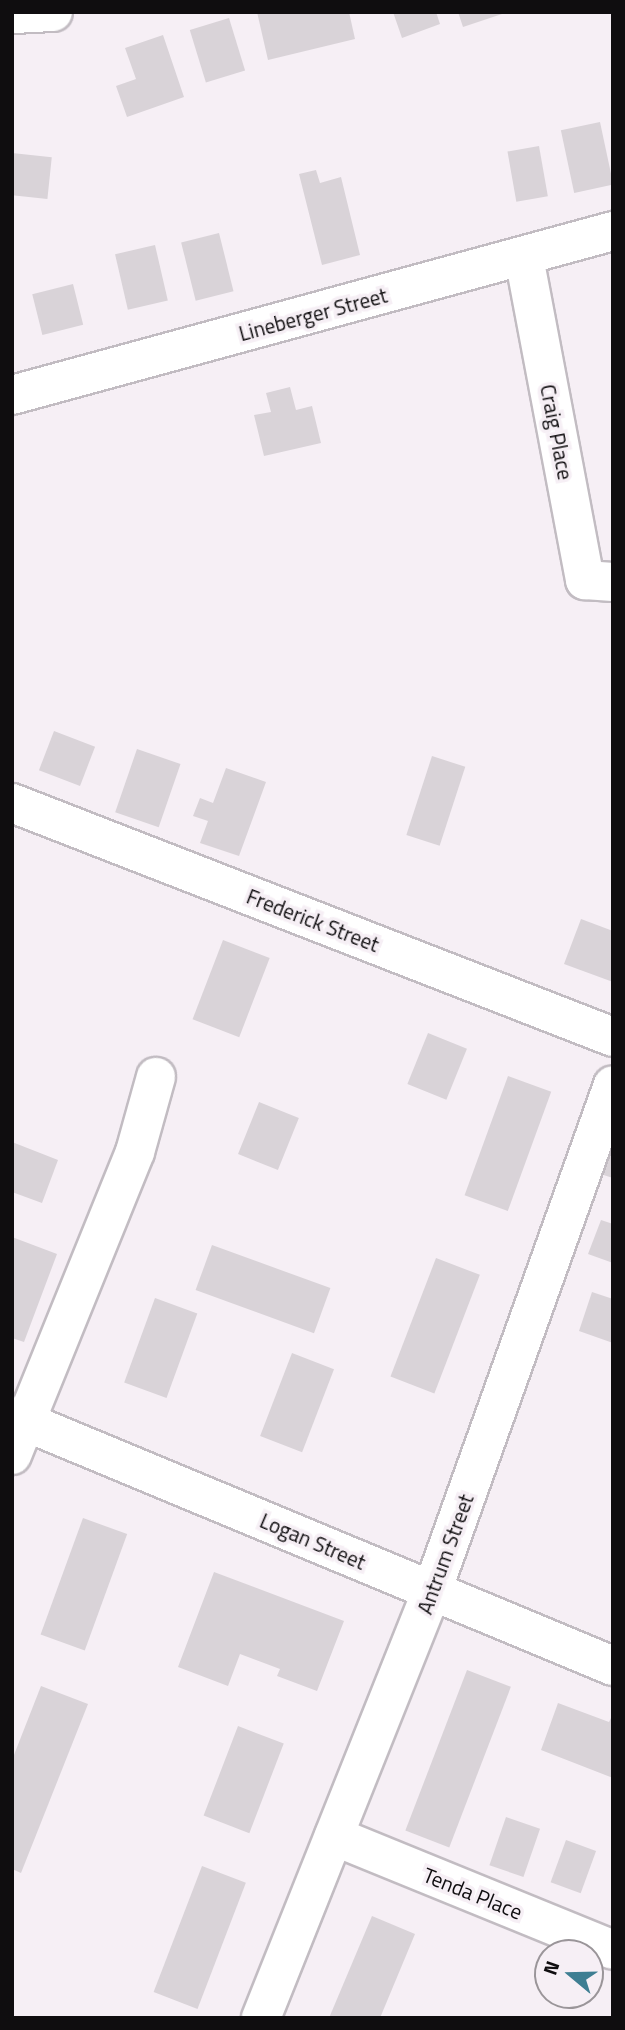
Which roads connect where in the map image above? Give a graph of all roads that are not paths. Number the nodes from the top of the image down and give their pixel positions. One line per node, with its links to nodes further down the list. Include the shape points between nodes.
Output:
1 (53, 12): 2 (street)
2 (14, 15)
3 (613, 231): 4 (street, Lineberger Street)
4 (524, 257): 5 (street, Lineberger Street); 6 (street, Craig Place, via 585,580)
5 (12, 395)
6 (613, 582)
7 (12, 803): 8 (street, Frederick Street)
8 (613, 1037)
9 (156, 1077): 11 (street, via 135,1152)
10 (613, 1085): 12 (street, Antrum Street)
11 (17, 1431): 12 (street, Logan Street)
12 (432, 1591): 13 (street, Logan Street); 14 (street, Antrum Street)
13 (613, 1666)
14 (334, 1836): 15 (street, Tenda Place); 16 (street, Antrum Street)
15 (613, 1950)
16 (261, 2018)

